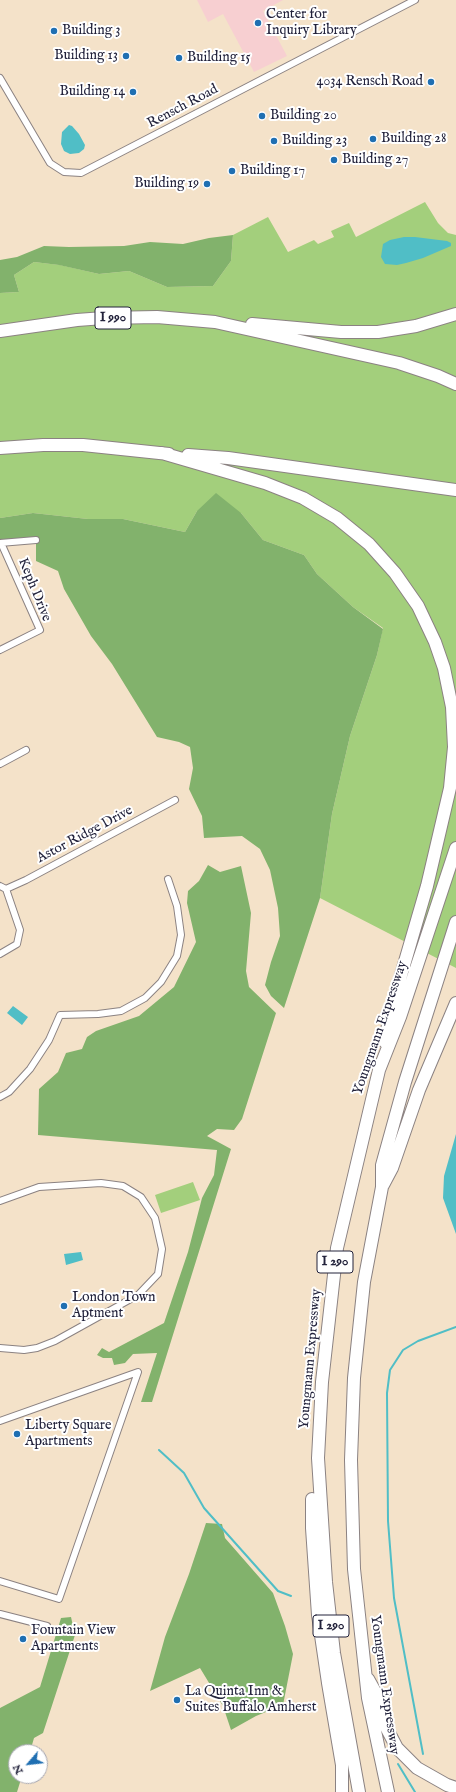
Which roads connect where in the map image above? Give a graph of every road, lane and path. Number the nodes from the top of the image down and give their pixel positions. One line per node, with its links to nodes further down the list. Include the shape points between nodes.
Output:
1 (414, 0): 2 (street, Rensch Road, via 81,173 64,172 50,163)
2 (0, 78)
3 (456, 314): 4 (highway, via 416,326 378,332)
4 (227, 324): 5 (highway, I 990, via 176,318 118,317); 6 (highway, via 393,361)
5 (0, 331)
6 (456, 384)
7 (0, 448): 8 (highway, via 83,445)
8 (162, 453): 9 (highway, via 228,458); 22 (highway, via 265,483 303,498 337,518 369,544 395,573 421,612 440,656 450,694 453,721 454,747 450,788 423,900 390,1013)
9 (456, 490)
10 (36, 540): 11 (street, Keph Drive)
11 (0, 543): 12 (street, Keph Drive, via 40,630)
12 (0, 650)
13 (26, 750): 14 (street)
14 (0, 764)
15 (176, 800): 18 (street, Astor Ridge Drive, via 26,880)
16 (456, 848): 22 (highway, Youngmann Expressway / I 290, via 400,1017)
17 (168, 879): 23 (street, via 177,906 181,935 176,956 161,982 145,998 121,1011 60,1015 49,1040 30,1069 9,1092)
18 (3, 887): 20 (street, Astor Ridge Drive, via 20,930 17,944)
19 (456, 922): 24 (highway, Youngmann Expressway / I 290, via 393,1121 382,1165)
20 (0, 954)
21 (456, 1003): 24 (highway, via 419,1090 392,1168)
22 (379, 1070): 28 (highway, Youngmann Expressway / I 290, via 337,1248 322,1382)
23 (0, 1097)
24 (382, 1187): 32 (highway, Youngmann Expressway / I 290, via 362,1302 354,1378 352,1439 353,1543)
25 (0, 1201): 26 (street, via 39,1187 101,1184 123,1186 141,1197 156,1218 162,1249 158,1274 138,1295 55,1341 37,1348)
26 (0, 1348)
27 (0, 1421): 29 (street, via 138,1372 59,1599)
28 (318, 1458): 34 (highway, via 312,1484 312,1528 324,1657 342,1765); 35 (highway, Youngmann Expressway / I 290, via 325,1575 334,1653)
29 (0, 1581)
30 (0, 1614): 31 (street)
31 (47, 1626)
32 (367, 1676): 33 (highway, via 378,1697 386,1727 397,1748 418,1768); 36 (highway, Youngmann Expressway / I 290, via 372,1720)
33 (456, 1788)
34 (342, 1792)
35 (359, 1792)
36 (388, 1792)

